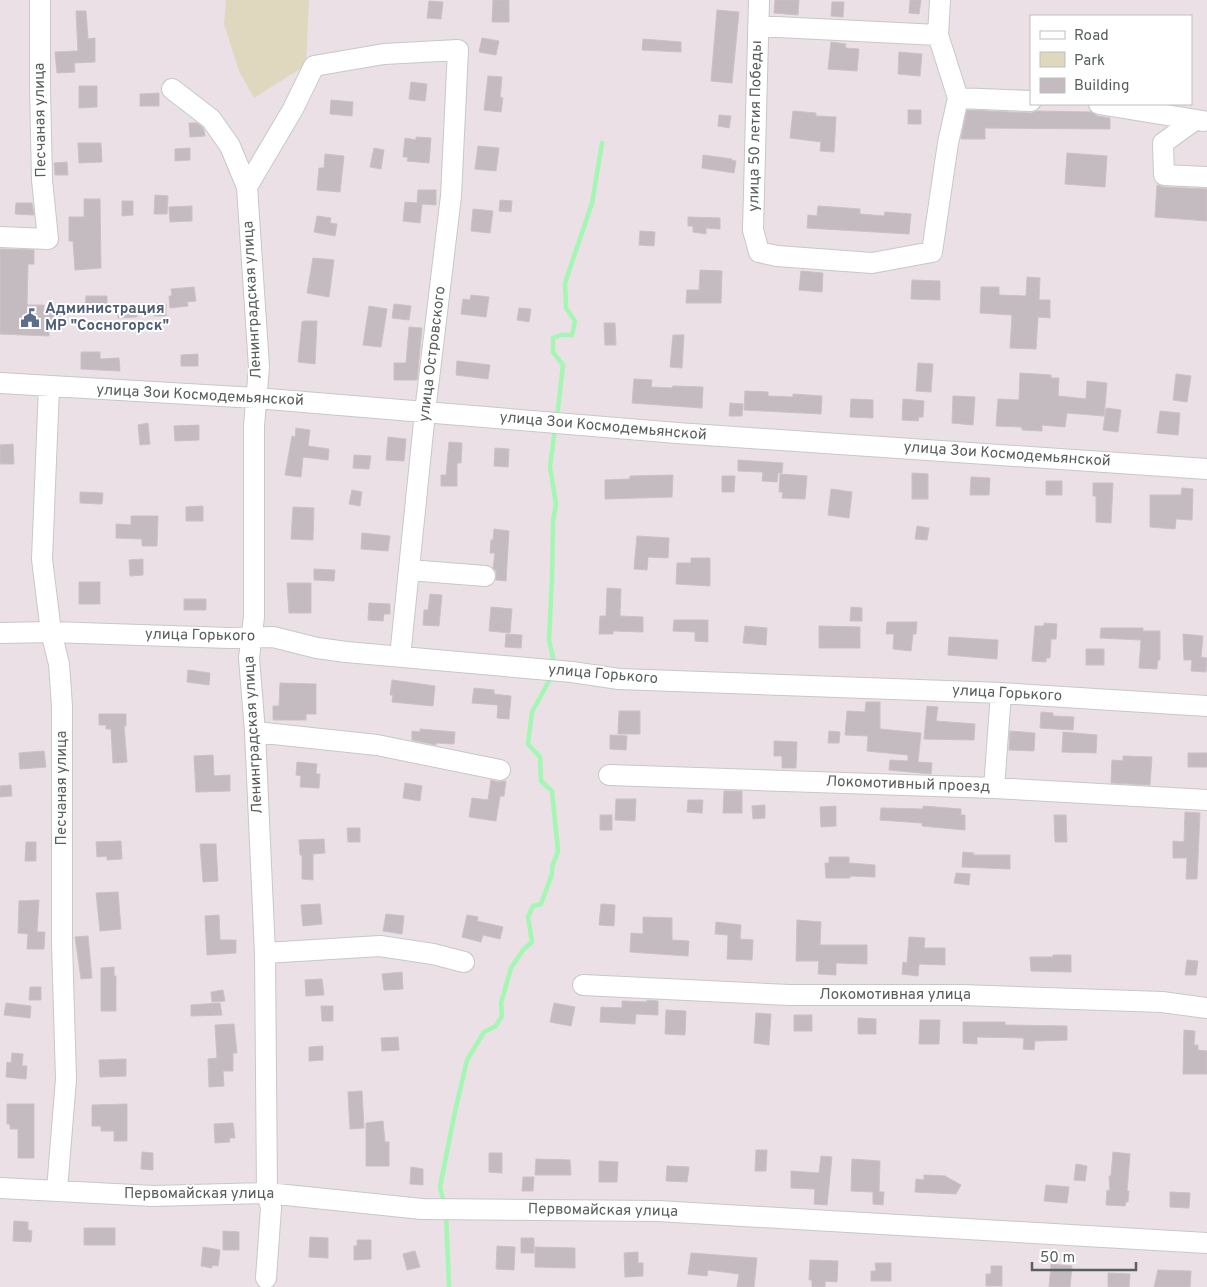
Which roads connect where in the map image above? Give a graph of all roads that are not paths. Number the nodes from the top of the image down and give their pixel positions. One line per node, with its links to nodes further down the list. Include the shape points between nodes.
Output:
1 (40, 0): 13 (street, Песчаная улица, via 42,180 48,240)
2 (759, 0): 4 (street, улица 50 летия Победы)
3 (940, 0): 5 (street)
4 (758, 26): 5 (street); 7 (street, улица 50 летия Победы, via 753,230 759,252 872,263 932,252 948,142)
5 (938, 35): 7 (street)
6 (172, 89): 12 (street, Ленинградская улица, via 211,119 230,146)
7 (958, 98): 8 (street)
8 (1030, 101)
9 (1105, 105): 10 (street)
10 (1201, 121): 11 (street, via 1163,143 1164,175)
11 (1207, 177)
12 (247, 187): 16 (street, Ленинградская улица, via 259,366); 17 (street, улица Островского, via 314,66 384,54 458,50 452,196)
13 (0, 237)
14 (0, 383): 15 (street, улица Зои Космодемьянской)
15 (49, 387): 16 (street, улица Зои Космодемьянской); 22 (street, Песчаная улица, via 42,559)
16 (256, 398): 17 (street, улица Зои Космодемьянской); 23 (street, Ленинградская улица, via 254,617)
17 (426, 412): 18 (street, улица Зои Космодемьянской, via 677,433); 19 (street, улица Островского)
18 (1207, 469)
19 (409, 570): 20 (street); 24 (street, улица Островского)
20 (485, 576)
21 (0, 632): 22 (street, улица Горького)
22 (51, 632): 23 (street, улица Горького); 37 (street, Песчаная улица, via 59,664 62,706 62,943 66,1079)
23 (251, 636): 24 (street, улица Горького, via 273,637 317,648); 27 (street, Ленинградская улица, via 249,658)
24 (400, 657): 25 (street, улица Горького, via 619,679)
25 (1001, 693): 26 (street, улица Горького); 30 (street)
26 (1207, 706)
27 (256, 732): 28 (street, via 377,745); 32 (street, Ленинградская улица)
28 (500, 770)
29 (609, 776): 30 (street, Локомотивный проезд)
30 (994, 788): 31 (street, Локомотивный проезд)
31 (1207, 800)
32 (265, 953): 33 (street, via 380,946); 38 (street, Ленинградская улица)
33 (464, 962)
34 (583, 985): 35 (street, Локомотивная улица, via 789,995 962,995 1162,1002)
35 (1207, 1008)
36 (0, 1188): 37 (street, Первомайская улица)
37 (57, 1190): 38 (street, Первомайская улица, via 153,1196)
38 (267, 1193): 39 (street, Первомайская улица, via 422,1209 658,1211); 40 (street, Ленинградская улица, via 271,1208)
39 (1207, 1243)
40 (266, 1278)

